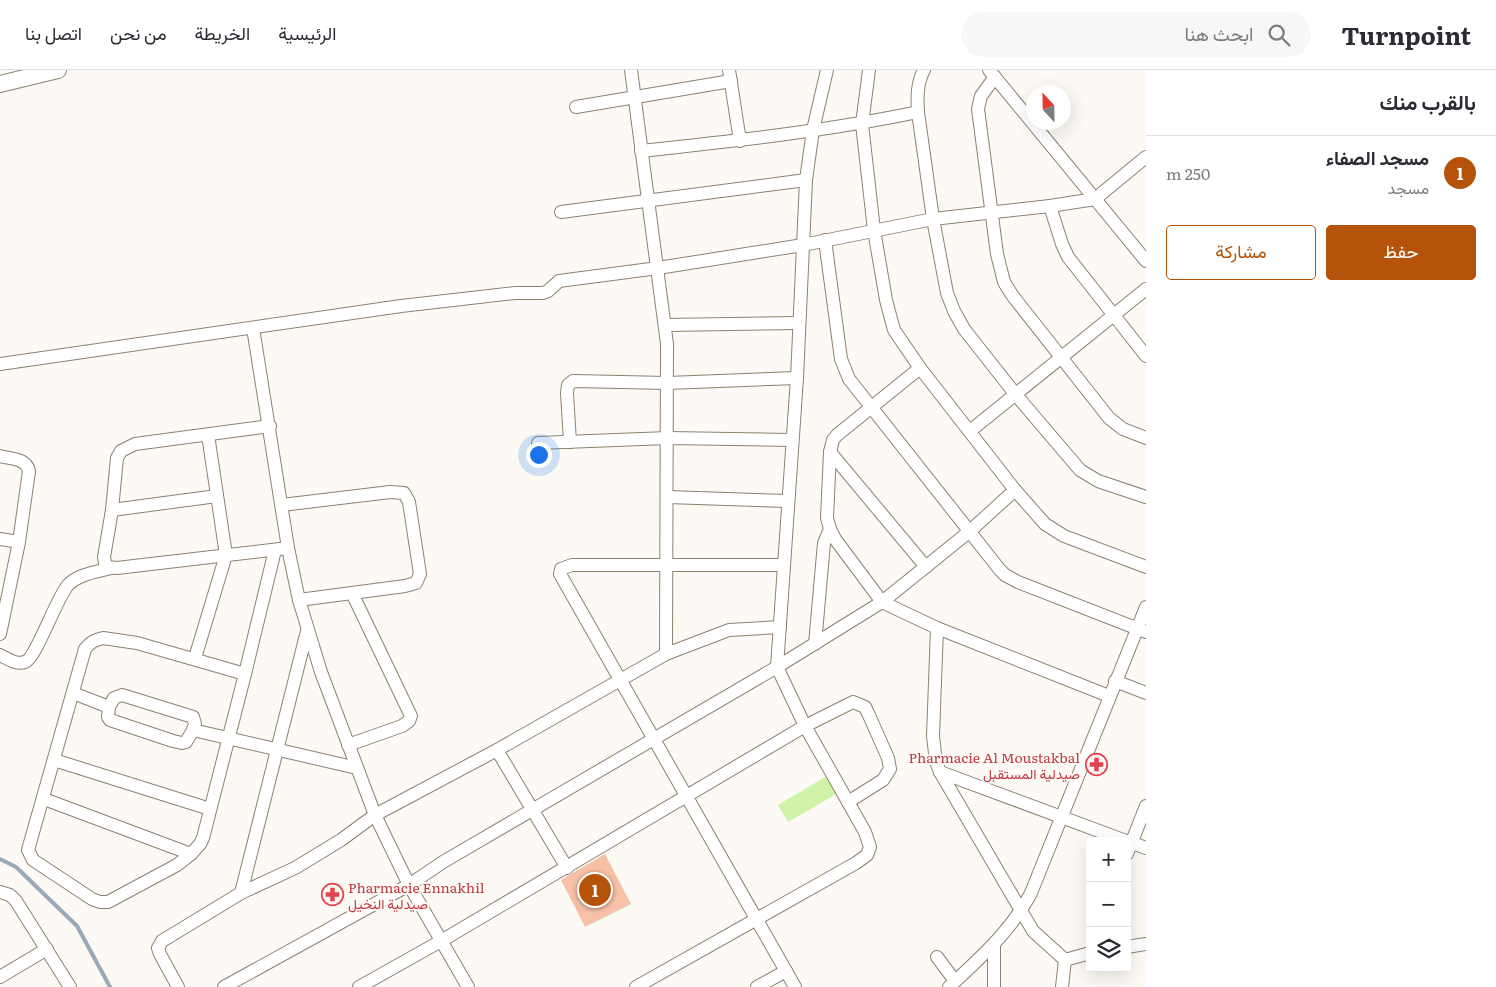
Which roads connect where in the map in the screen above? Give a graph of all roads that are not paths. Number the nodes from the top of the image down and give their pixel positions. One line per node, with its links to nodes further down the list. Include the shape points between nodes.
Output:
1 (58, 70): 8 (street)
2 (631, 70): 9 (street)
3 (827, 70): 13 (street)
4 (870, 70): 12 (street)
5 (924, 70): 11 (street, via 919,80)
6 (992, 74): 18 (street); 22 (street, via 978,109)
7 (730, 76): 9 (street); 14 (street)
8 (0, 84)
9 (635, 98): 10 (street); 15 (street)
10 (576, 107)
11 (918, 112): 12 (street); 23 (street)
12 (862, 124): 13 (street); 24 (street)
13 (814, 130): 14 (street); 17 (street)
14 (740, 141): 15 (street)
15 (641, 150): 19 (street)
16 (1146, 158): 18 (street)
17 (806, 180): 19 (street); 26 (street)
18 (1095, 200): 20 (street); 27 (street)
19 (649, 202): 21 (street); 28 (street)
20 (1050, 206): 22 (street); 30 (street, via 1068,257)
21 (561, 212)
22 (992, 212): 23 (street); 35 (street, via 1004,282)
23 (933, 219): 24 (street); 41 (street, via 947,293 954,311 964,330)
24 (874, 230): 25 (street); 37 (street, via 890,320)
25 (825, 240): 26 (street); 42 (street, via 841,359 849,379)
26 (803, 245): 28 (street); 31 (street)
27 (1146, 261)
28 (658, 268): 32 (street); 33 (street, via 559,281 543,293 515,293 401,306)
29 (1146, 289): 30 (street)
30 (1113, 316): 34 (street); 35 (street)
31 (799, 323): 32 (street); 39 (street)
32 (665, 325): 40 (street)
33 (254, 328): 36 (street); 43 (street)
34 (1146, 356)
35 (1061, 358): 41 (street); 47 (street, via 1109,418 1123,429)
36 (0, 365): 38 (street)
37 (920, 368): 42 (street); 44 (street)
38 (0, 374)
39 (797, 378): 40 (street); 48 (street)
40 (668, 383): 46 (street); 49 (street, via 579,380 571,383 566,393)
41 (1016, 395): 44 (street); 56 (street, via 1080,470 1098,481)
42 (871, 408): 51 (street, via 833,440); 61 (street)
43 (270, 426): 45 (street); 58 (street)
44 (970, 431): 53 (street)
45 (208, 435): 54 (street); 59 (street, via 135,444 121,451 117,458)
46 (668, 438): 48 (street); 49 (street); 55 (street)
47 (1146, 438)
48 (792, 440): 57 (street)
49 (570, 442): 50 (street)
50 (538, 443)
51 (830, 452): 60 (street, via 827,518); 69 (street)
52 (0, 456): 63 (street, via 24,461 28,466)
53 (1015, 490): 61 (street); 70 (street, via 1052,529)
54 (217, 496): 59 (street); 66 (street)
55 (667, 497): 57 (street); 67 (street)
56 (1146, 497)
57 (788, 500): 68 (street)
58 (282, 505): 64 (street); 72 (street, via 390,492 399,492 407,497 420,574 418,580 412,585)
59 (112, 510): 71 (street, via 104,557 106,565)
60 (830, 529): 74 (street); 81 (street, via 824,543)
61 (970, 531): 69 (street); 79 (street, via 1000,570 1011,579)
62 (0, 540): 63 (street)
63 (19, 542): 80 (street)
64 (288, 548): 65 (street); 73 (street)
65 (275, 550): 66 (street); 86 (street)
66 (226, 555): 71 (street); 84 (street)
67 (667, 564): 68 (street); 82 (street); 87 (street, via 572,565 560,571 563,582)
68 (783, 565): 76 (street)
69 (926, 567): 74 (street)
70 (1146, 567)
71 (111, 568): 83 (street, via 81,577 68,586 31,659 16,663)
72 (352, 593): 73 (street); 97 (street, via 411,716 410,721 402,726)
73 (299, 600): 78 (street)
74 (882, 602): 77 (street); 81 (street)
75 (1146, 607): 79 (street)
76 (780, 627): 82 (street, via 729,630); 85 (street)
77 (937, 628): 91 (street); 102 (street, via 933,736 934,755)
78 (308, 630): 97 (street); 98 (street)
79 (1142, 631): 88 (street)
80 (0, 634)
81 (815, 644): 85 (street)
82 (666, 654): 87 (street)
83 (0, 655)
84 (195, 658): 86 (street); 89 (street, via 136,643 103,638 95,640 85,649)
85 (777, 667): 93 (street); 96 (street)
86 (245, 674): 95 (street)
87 (619, 680): 96 (street); 99 (street)
88 (1115, 681): 90 (street); 91 (street)
89 (73, 693): 92 (street); 100 (street)
90 (1146, 693)
91 (1109, 696): 110 (street)
92 (109, 707): 94 (street, via 114,698 122,695 193,717); 94 (street, via 110,720 173,741 184,743)
93 (805, 726): 103 (street); 105 (street); 105 (street, via 853,702 868,713 890,768 883,780)
94 (193, 730): 95 (street)
95 (229, 738): 98 (street); 107 (street)
96 (653, 740): 103 (street); 108 (street)
97 (348, 745): 101 (street)
98 (278, 748): 101 (street); 119 (street)
99 (497, 750): 108 (street); 109 (street)
100 (54, 760): 104 (street); 107 (street)
101 (357, 768): 109 (street)
102 (940, 772): 110 (street); 120 (street)
103 (685, 796): 116 (street); 121 (street)
104 (44, 799): 115 (street); 115 (street, via 28,850 30,857 100,902 114,900)
105 (848, 802): 121 (street, via 870,843 867,855)
106 (1146, 806): 112 (street)
107 (210, 809): 115 (street, via 203,838)
108 (532, 810): 116 (street); 117 (street)
109 (375, 815): 117 (street); 119 (street, via 295,868)
110 (1061, 818): 111 (street); 120 (street)
111 (1108, 837)
112 (1131, 838)
113 (1131, 846): 114 (street)
114 (1146, 848)
115 (191, 854)
116 (567, 868): 122 (street)
117 (409, 885): 122 (street); 135 (street)
118 (0, 892): 126 (street, via 16,901)
119 (241, 893): 134 (street, via 159,944 160,954)
120 (1021, 911): 124 (street); 129 (street, via 1033,931)
121 (756, 920): 130 (street); 138 (street)
122 (441, 941): 136 (street); 137 (street)
123 (1146, 944): 125 (street)
124 (994, 945): 132 (street); 141 (street)
125 (1131, 946)
126 (47, 948): 131 (street); 133 (street)
127 (1086, 954): 129 (street)
128 (937, 957): 132 (street)
129 (1065, 960): 142 (street)
130 (786, 971): 139 (street); 140 (street)
131 (0, 977)
132 (952, 984)
133 (70, 987)
134 (178, 987)
135 (224, 987)
136 (359, 987)
137 (468, 987)
138 (636, 987)
139 (757, 987)
140 (795, 987)
141 (994, 987)
142 (1062, 987)

